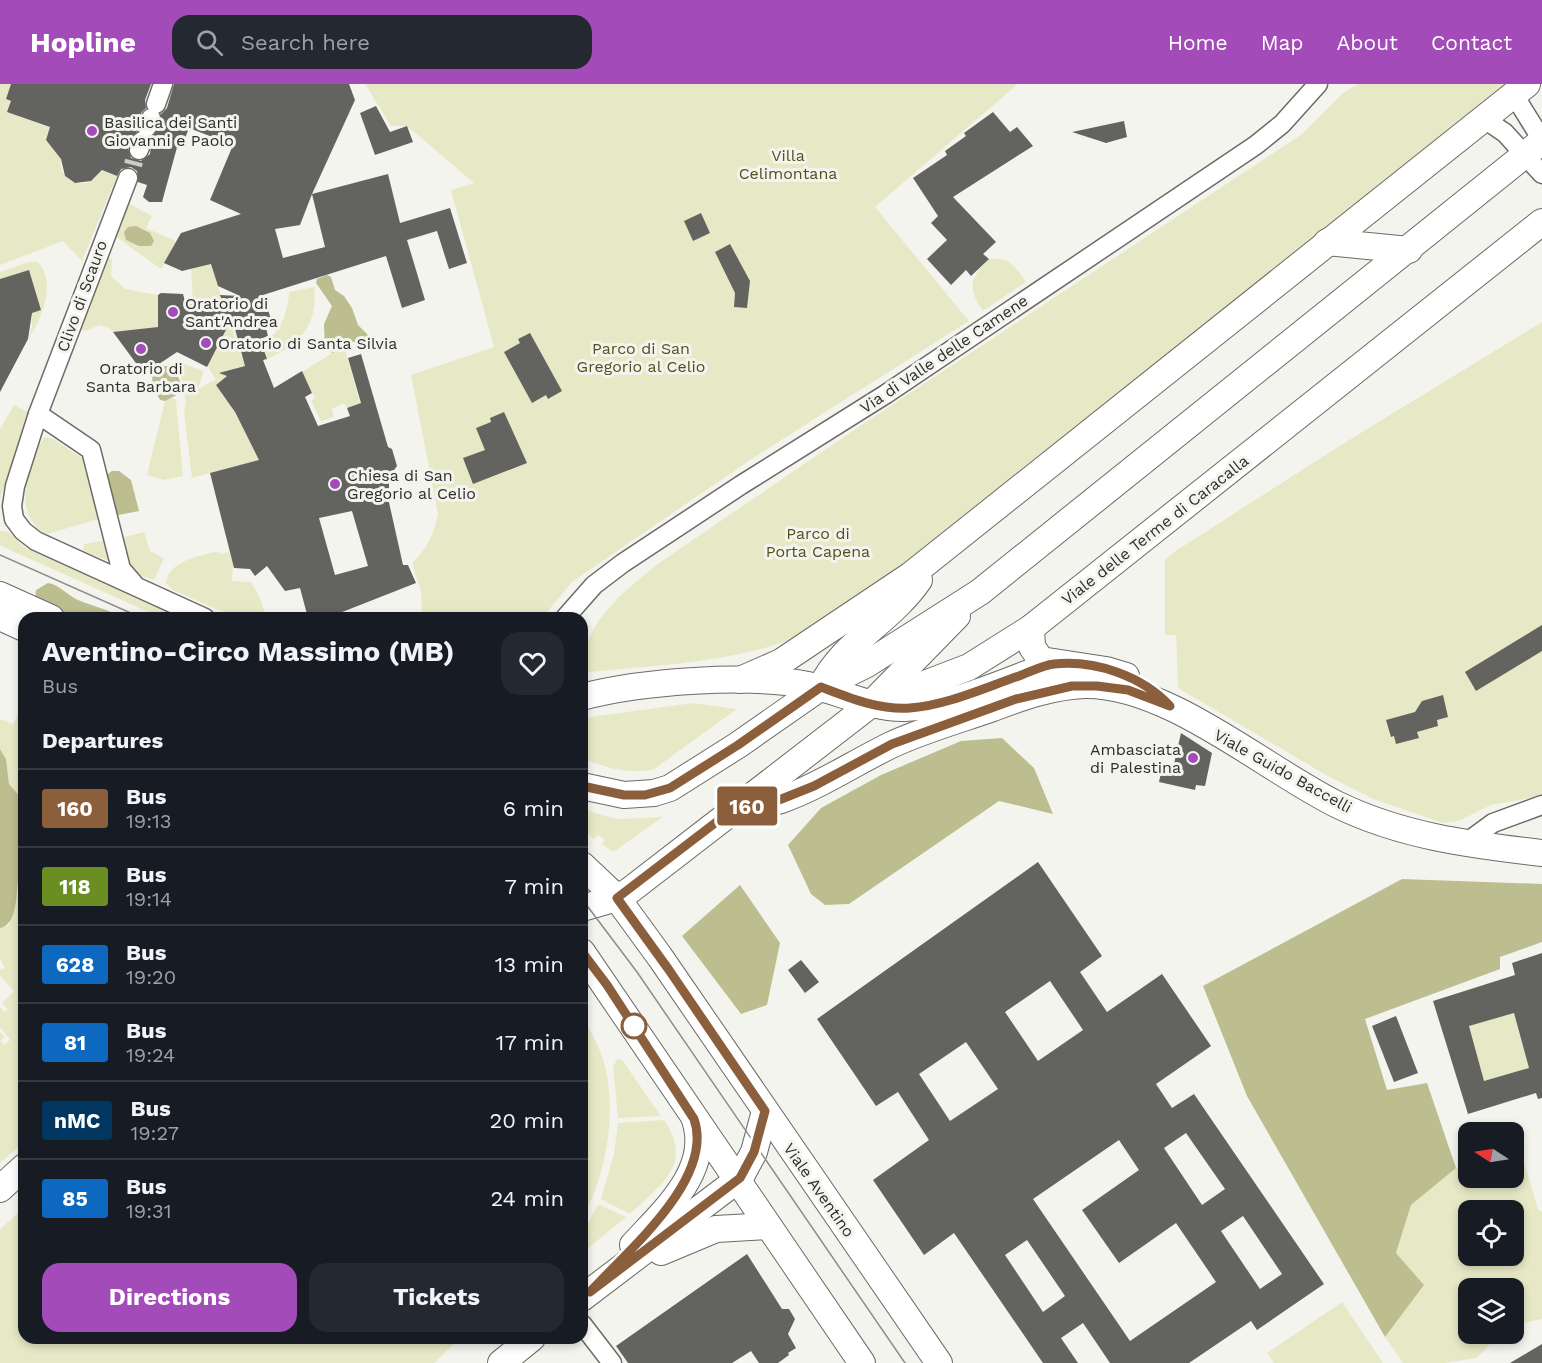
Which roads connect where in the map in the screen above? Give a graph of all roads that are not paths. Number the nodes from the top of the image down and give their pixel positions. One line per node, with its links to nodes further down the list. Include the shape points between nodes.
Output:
1 (163, 84): 9 (street, Clivo di Scauro)
2 (1318, 84): 16 (street, Via di Valle delle Camene, via 1282,124 1256,145 895,388 623,563 594,585)
3 (1520, 89): 4 (main road); 5 (street)
4 (1483, 118): 5 (street); 7 (main road)
5 (1538, 152): 8 (main road)
6 (1542, 222): 19 (main road, Viale delle Terme di Caracalla)
7 (1327, 242): 8 (main road); 10 (main road)
8 (1408, 250): 12 (main road)
9 (38, 414): 11 (street, via 91,450 121,569); 11 (street, Clivo di Scauro, via 13,494 16,522 36,541)
10 (960, 538): 21 (main road, via 820,637 781,662); 22 (main road, via 929,567 891,615 839,657)
11 (140, 590): 15 (street, Clivo di Scauro)
12 (980, 592): 22 (main road, via 867,664); 24 (main road)
13 (0, 595): 14 (main road)
14 (38, 612)
15 (191, 612)
16 (570, 612)
17 (0, 617): 18 (main road)
18 (18, 624)
19 (1031, 628): 20 (main road, via 1034,652 1041,660); 24 (main road, Viale delle Terme di Caracalla, via 969,666)
20 (1053, 664): 24 (main road, via 922,706); 25 (main road, via 1121,674 1151,687)
21 (740, 680): 22 (main road); 23 (main road, via 643,686)
22 (821, 687): 24 (main road); 26 (main road, via 670,788 645,795 624,795)
23 (588, 696)
24 (870, 705): 28 (main road)
25 (1170, 706): 28 (main road, via 1110,686 1072,686 1035,693 892,744 779,800); 29 (main road, Viale Guido Baccelli, via 1337,804 1401,830)
26 (588, 787)
27 (1542, 806): 29 (street, via 1494,822)
28 (736, 807): 32 (main road)
29 (1463, 844): 30 (main road, Viale Guido Baccelli)
30 (1542, 853)
31 (588, 870): 32 (main road, Viale Aventino)
32 (617, 898): 33 (main road); 35 (main road, Viale Aventino)
33 (588, 906)
34 (588, 960): 36 (main road)
35 (765, 1111): 38 (main road, via 753,1156); 49 (main road, Viale Aventino)
36 (694, 1119): 38 (main road); 41 (main road, via 697,1150 686,1183)
37 (18, 1172): 39 (main road)
38 (736, 1181): 40 (main road); 42 (main road)
39 (0, 1189)
40 (767, 1226): 43 (main road, via 730,1226 697,1235); 48 (main road)
41 (588, 1293)
42 (588, 1293)
43 (588, 1294)
44 (588, 1332): 47 (street)
45 (525, 1344): 46 (main road)
46 (501, 1363)
47 (612, 1363)
48 (862, 1363)
49 (939, 1363)

